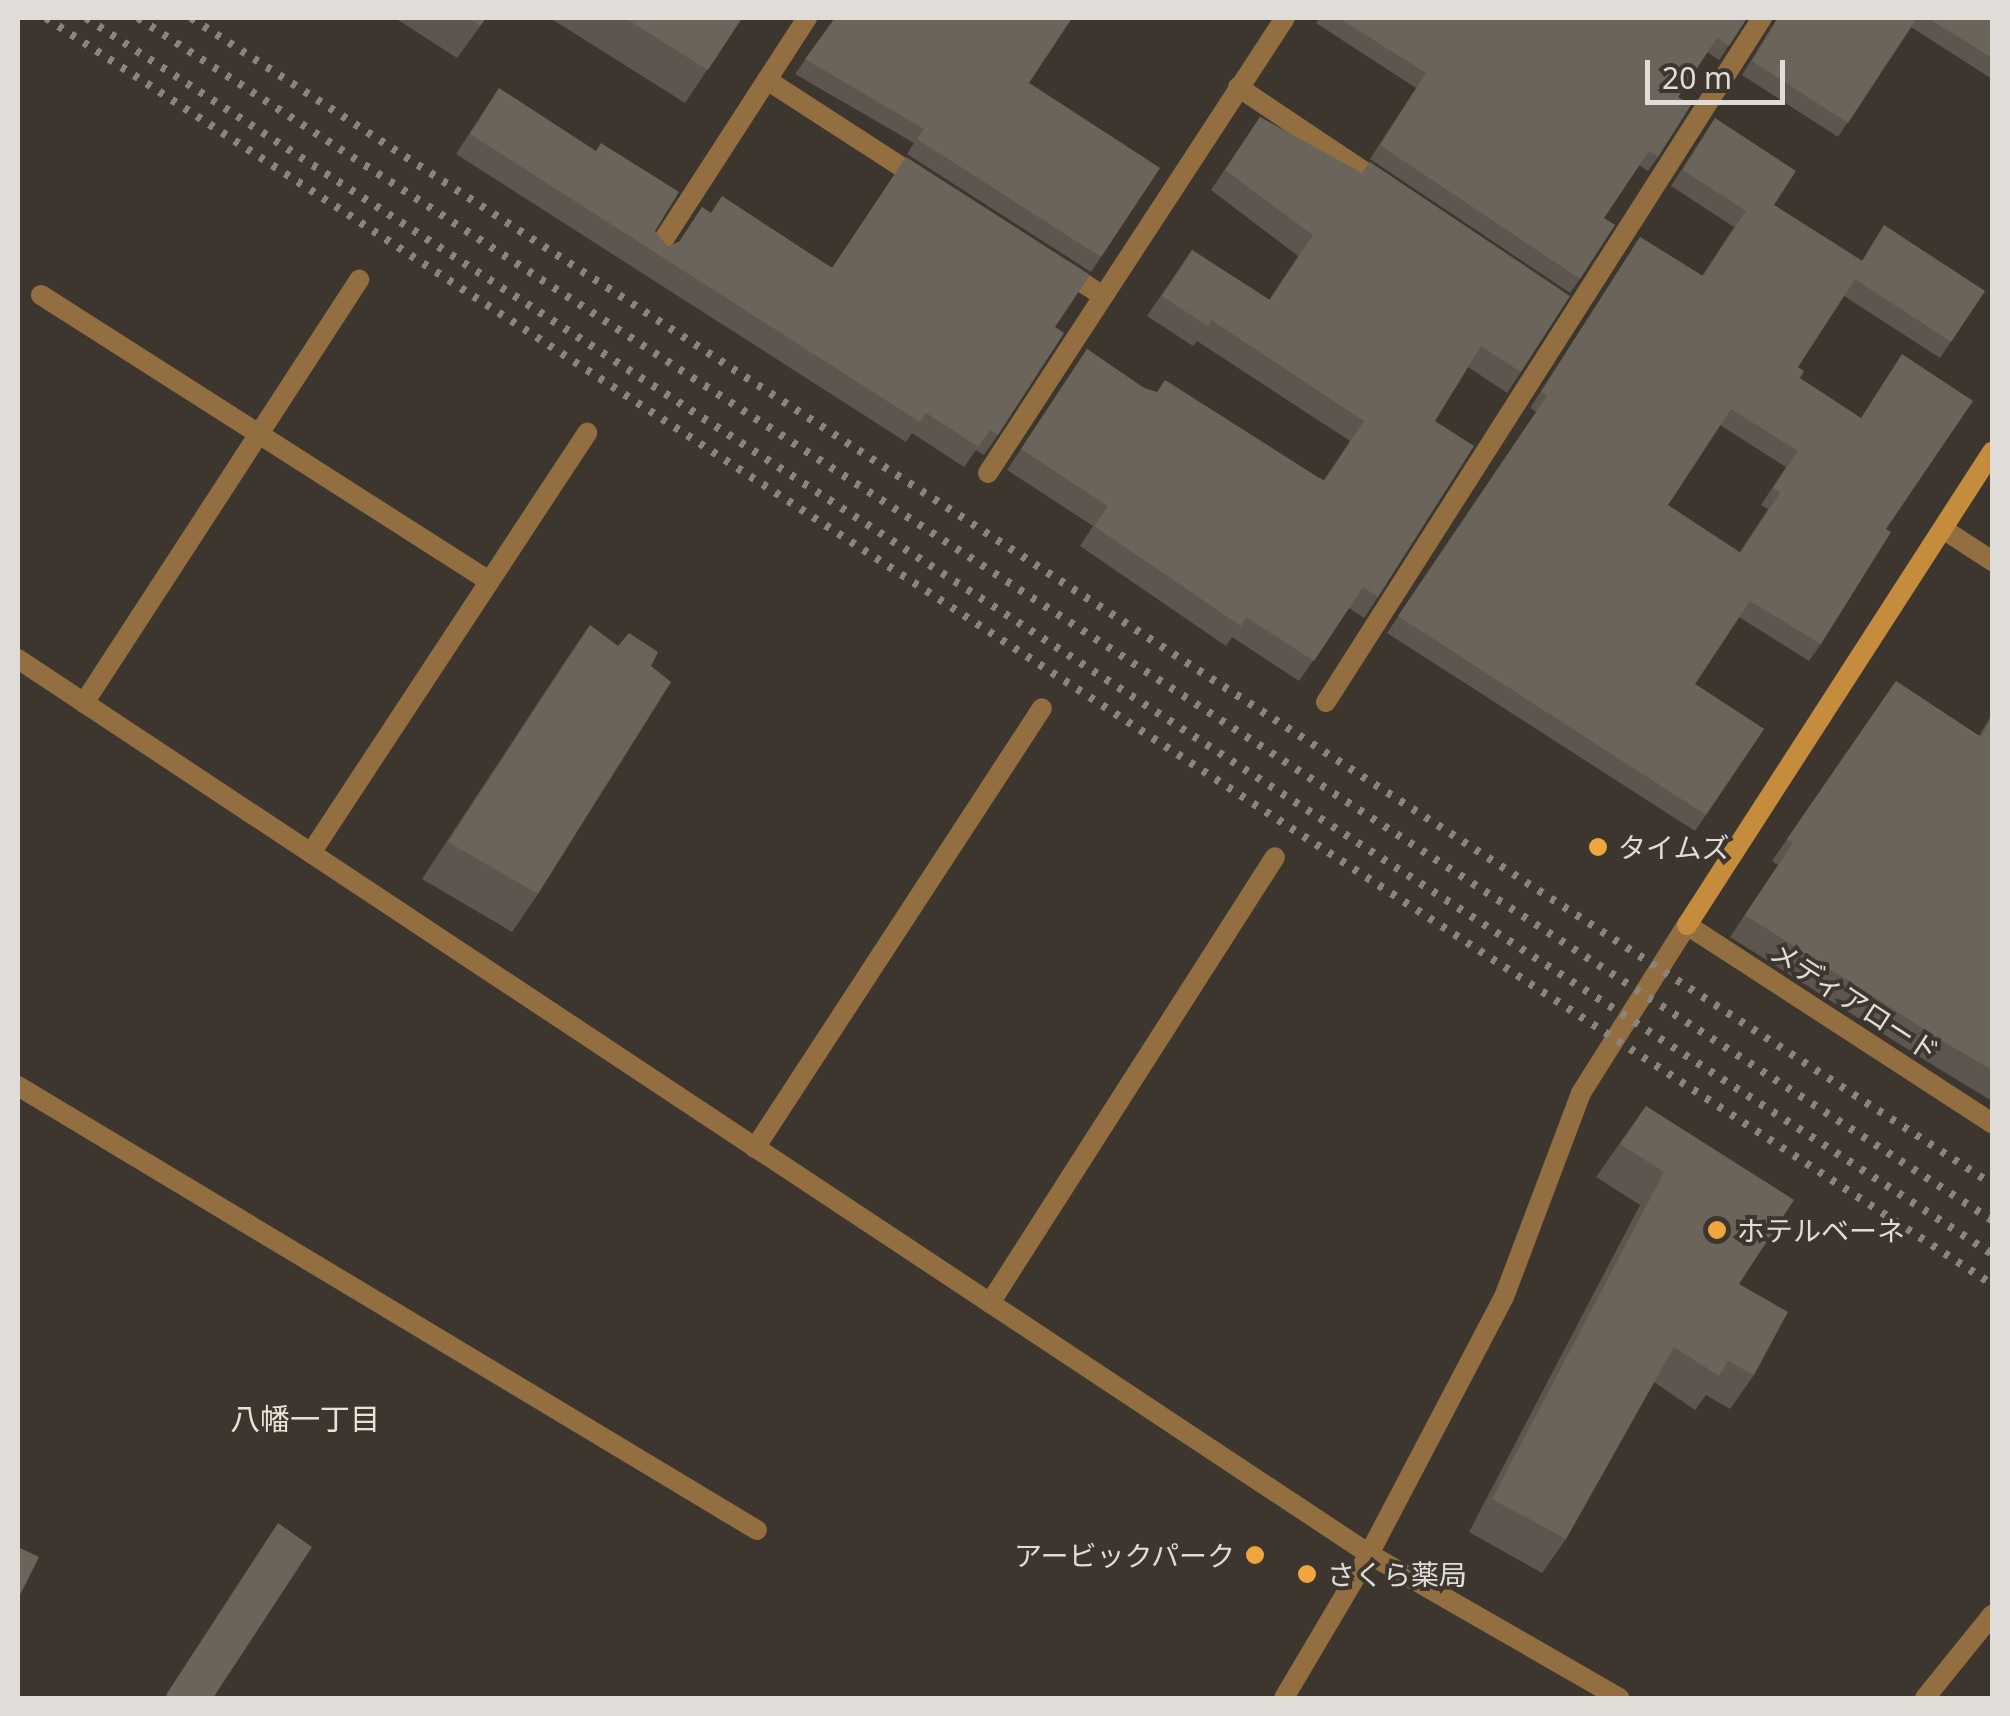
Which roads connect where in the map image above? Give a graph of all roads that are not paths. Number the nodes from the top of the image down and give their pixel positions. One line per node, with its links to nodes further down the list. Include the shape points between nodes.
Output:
1 (808, 18): 4 (street)
2 (1285, 18): 5 (street)
3 (1762, 18): 21 (street, via 1563,305)
4 (767, 80): 6 (street); 8 (street)
5 (1238, 87): 7 (street); 12 (street)
6 (935, 188)
7 (1397, 194)
8 (655, 253)
9 (1036, 253): 12 (street)
10 (359, 280): 14 (street)
11 (42, 295): 14 (street)
12 (1103, 296): 16 (street)
13 (587, 433): 19 (street)
14 (260, 434): 19 (street); 22 (street)
15 (1992, 452): 17 (street)
16 (988, 472)
17 (1943, 529): 18 (street); 26 (street)
18 (1992, 561)
19 (489, 581): 24 (street)
20 (18, 659): 22 (street)
21 (1326, 702)
22 (84, 703): 24 (street)
23 (1042, 708): 29 (street)
24 (311, 853): 29 (street)
25 (1275, 857): 30 (street)
26 (1687, 925): 28 (street, メディアロード); 32 (street, via 1581,1094 1504,1297)
27 (18, 1086): 31 (street)
28 (1992, 1123)
29 (755, 1148): 30 (street)
30 (990, 1303): 32 (street)
31 (757, 1530)
32 (1369, 1554): 34 (street); 35 (street)
33 (1992, 1615): 36 (street)
34 (1284, 1698)
35 (1619, 1698)
36 (1926, 1698)

